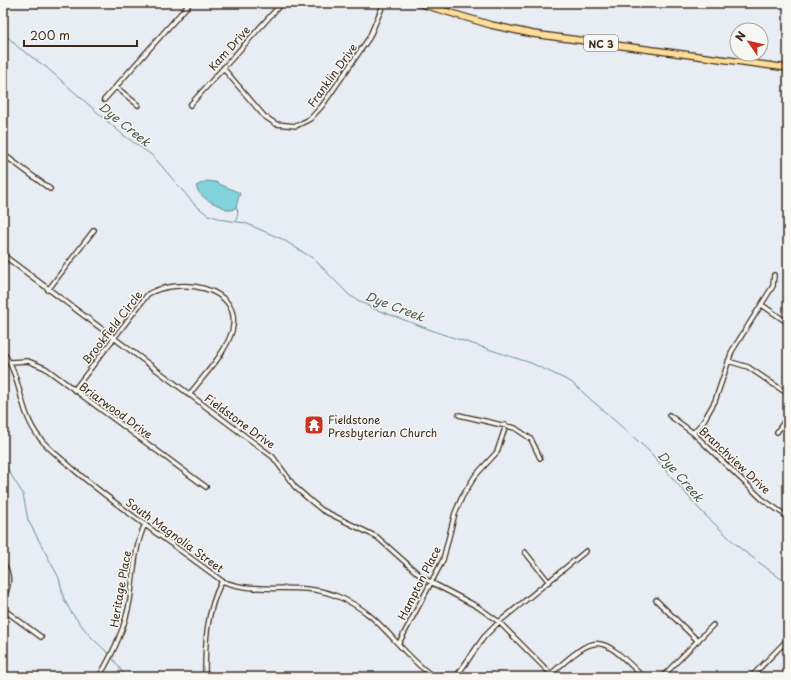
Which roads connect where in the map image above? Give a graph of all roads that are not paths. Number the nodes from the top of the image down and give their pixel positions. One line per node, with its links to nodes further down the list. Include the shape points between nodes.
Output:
1 (190, 3): 7 (street)
2 (282, 3): 5 (street, Kam Drive)
3 (384, 3): 5 (street, Franklin Drive, via 369,38 326,100 310,119 296,126 276,124 264,116)
4 (418, 3): 6 (main road, NC 3, via 491,25 533,34)
5 (223, 68): 10 (street, Kam Drive)
6 (788, 68)
7 (116, 87): 8 (street); 9 (street)
8 (104, 100)
9 (138, 105)
10 (190, 106)
11 (3, 154): 12 (street)
12 (50, 189)
13 (94, 230): 16 (street)
14 (3, 255): 16 (street, Fieldstone Drive)
15 (774, 275): 17 (street, via 773,286)
16 (48, 290): 19 (street, Fieldstone Drive)
17 (762, 305): 18 (street); 21 (street)
18 (788, 323)
19 (112, 338): 23 (street, Brookfield Circle); 25 (street, Fieldstone Drive); 25 (street, Brookfield Circle, via 143,299 155,290 196,287 219,295 228,303 232,312 231,332 223,350)
20 (3, 352): 22 (street, South Magnolia Street)
21 (728, 360): 24 (street, via 748,367); 31 (street, via 715,401)
22 (10, 362): 23 (street, Briarwood Drive, via 37,363); 35 (street, South Magnolia Street, via 31,426 40,439 88,482)
23 (74, 390): 33 (street, Briarwood Drive)
24 (788, 394)
25 (189, 395): 40 (street, Fieldstone Drive, via 273,457 295,487 322,510 377,537 412,569)
26 (669, 415): 31 (street, Branchview Drive)
27 (459, 416): 29 (street)
28 (788, 416): 30 (street)
29 (506, 425): 32 (street, via 531,439); 40 (street, Hampton Place, via 497,452 475,476 462,497 455,513 443,560)
30 (777, 432)
31 (693, 433): 34 (street, Branchview Drive, via 762,498)
32 (540, 458)
33 (206, 487)
34 (788, 517)
35 (145, 524): 39 (street, South Magnolia Street); 52 (street, Heritage Place, via 139,538 126,620 119,640)
36 (526, 552): 41 (street)
37 (586, 552): 41 (street)
38 (3, 563): 42 (street, via 9,585)
39 (222, 581): 50 (street, South Magnolia Street, via 244,588 301,589 332,594 371,615); 53 (street, via 207,627)
40 (431, 582): 45 (street, Fieldstone Drive, via 472,603); 50 (street, Hampton Place)
41 (549, 582): 45 (street)
42 (3, 598)
43 (656, 600): 49 (street)
44 (3, 609): 47 (street)
45 (499, 622): 51 (street, Fieldstone Drive); 55 (street, via 484,637)
46 (713, 625): 49 (street)
47 (41, 637)
48 (788, 640): 58 (street)
49 (698, 641): 57 (street)
50 (399, 643): 54 (street, South Magnolia Street)
51 (553, 676): 56 (street, via 583,646 602,644 618,652)
52 (99, 677)
53 (205, 677)
54 (434, 677)
55 (456, 677)
56 (643, 677)
57 (662, 677)
58 (751, 677)

